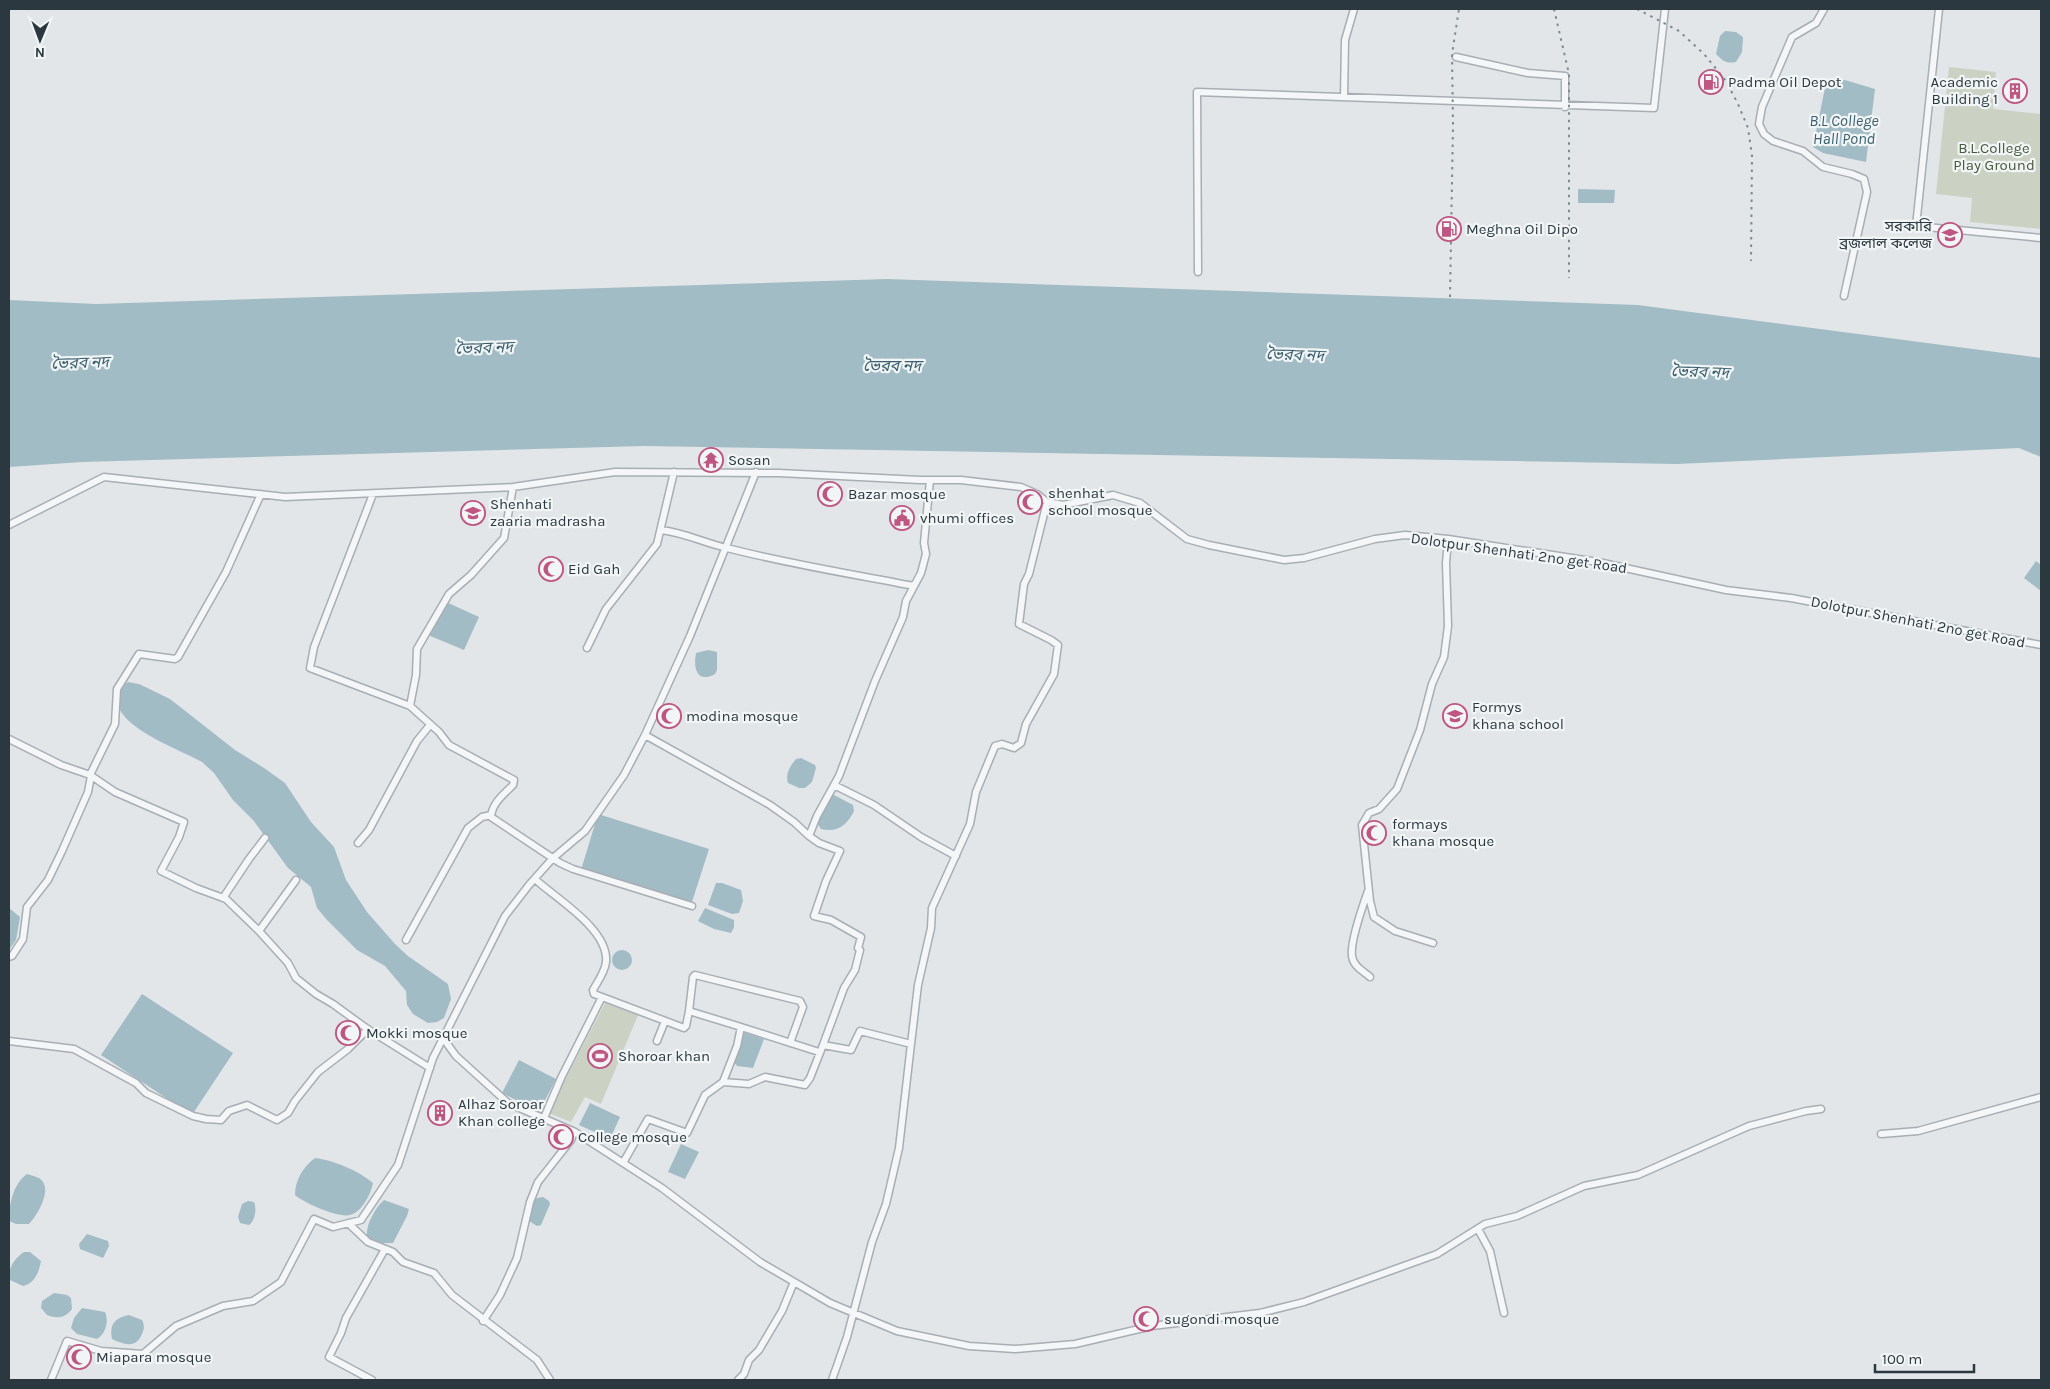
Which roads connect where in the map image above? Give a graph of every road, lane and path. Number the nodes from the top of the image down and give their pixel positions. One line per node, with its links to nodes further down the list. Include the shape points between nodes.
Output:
1 (1354, 9): 6 (street, via 1345,40)
2 (1665, 9): 7 (street, via 1654,108)
3 (1824, 9): 10 (street, via 1816,23 1792,37 1762,108 1759,124 1773,141 1804,151 1823,167 1864,179 1867,192 1864,211)
4 (1939, 9): 8 (street, via 1916,226)
5 (1456, 57): 7 (street, via 1528,73 1565,76)
6 (1344, 97): 7 (street); 9 (street, via 1196,92)
7 (1564, 107)
8 (2041, 238)
9 (1198, 272)
10 (1844, 296)
11 (674, 472): 12 (street, Dolotpur Shenhati 2no get Road); 14 (street, Dolotpur Shenhati 2no get Road, via 615,472); 19 (street)
12 (756, 472): 13 (street, Dolotpur Shenhati 2no get Road); 21 (street)
13 (930, 480): 17 (street, Dolotpur Shenhati 2no get Road, via 1021,487); 22 (street, via 924,543 926,554)
14 (513, 487): 16 (street, Dolotpur Shenhati 2no get Road); 25 (street, via 504,538 449,594 417,650)
15 (261, 494): 16 (street, Dolotpur Shenhati 2no get Road, via 286,497); 18 (street, Dolotpur Shenhati 2no get Road, via 102,477); 29 (street, via 226,572 178,657 140,654 117,689 115,724)
16 (373, 494): 25 (street, via 314,647 310,668)
17 (1047, 502): 20 (street, Dolotpur Shenhati 2no get Road, via 1063,505 1113,495 1140,503 1187,539 1284,560 1405,535); 35 (street, via 1024,584 1019,624 1058,645 1054,674 1026,724 1021,743 1014,748 1002,744 995,746 976,792 970,824)
18 (9, 525)
19 (661, 530): 21 (street, via 696,537); 24 (street, via 658,544 606,609)
20 (1448, 539): 23 (street, Dolotpur Shenhati 2no get Road, via 1598,562 1726,590 1791,598); 39 (street, via 1448,626 1444,656 1397,789 1379,809 1369,813 1362,825)
21 (725, 548): 22 (street, via 806,567); 27 (street)
22 (914, 586): 30 (street)
23 (2041, 645)
24 (586, 648)
25 (410, 706): 26 (street)
26 (430, 724): 31 (street, via 449,745 514,781 499,798); 34 (street, via 417,741 369,830)
27 (646, 735): 32 (street, via 770,805); 36 (street, via 624,775 585,831)
28 (9, 739): 29 (street)
29 (91, 776): 40 (street, via 115,792 182,820 182,830 161,871); 45 (street, via 88,792 48,880 27,907 23,939)
30 (834, 785): 32 (street); 35 (street, via 874,805)
31 (491, 815): 36 (street); 43 (street, via 482,817 468,828)
32 (809, 836): 57 (street, via 840,852 814,916 831,920 861,936 855,970 844,988)
33 (265, 838): 40 (street)
34 (358, 843)
35 (956, 856): 56 (street, via 932,908 931,928 918,985)
36 (553, 858): 37 (street); 41 (street, via 585,874)
37 (535, 879): 47 (street, via 593,927 606,953 603,973 592,990); 52 (street, via 506,916)
38 (296, 880): 42 (street)
39 (1369, 890): 44 (street, via 1374,917 1395,931); 46 (street, via 1352,956 1356,966)
40 (223, 898): 42 (street)
41 (692, 906)
42 (259, 931): 51 (street, via 288,963 296,978)
43 (406, 940)
44 (1433, 943)
45 (9, 957)
46 (1370, 977)
47 (602, 997): 49 (street); 62 (street, via 557,1085)
48 (689, 1011): 49 (street, via 685,1028); 50 (street); 55 (street, via 695,975 800,1001 803,1007)
49 (665, 1021): 54 (street)
50 (741, 1027): 55 (street); 59 (street)
51 (368, 1029): 53 (street, via 318,1072 288,1113 277,1120 246,1105 229,1111 221,1120 193,1116 74,1049); 58 (street)
52 (443, 1038): 58 (street); 62 (street, via 456,1056 508,1103)
53 (9, 1040)
54 (657, 1041)
55 (790, 1043): 57 (street)
56 (912, 1044): 57 (street, via 863,1031 859,1032 851,1050); 71 (street, via 898,1148 886,1204)
57 (821, 1049): 59 (street, via 810,1078 803,1086 765,1077 749,1084)
58 (430, 1068): 66 (street, via 398,1165 361,1220)
59 (723, 1082): 65 (street, via 705,1094 687,1133 648,1119)
60 (2041, 1097): 64 (street, via 1918,1131)
61 (1821, 1109): 67 (street, via 1749,1126 1638,1175 1584,1186 1517,1216 1485,1224)
62 (544, 1118): 63 (street)
63 (574, 1132): 65 (street); 72 (street, via 538,1182 517,1258 500,1295)
64 (1882, 1134)
65 (623, 1163): 69 (street, via 662,1188 760,1262)
66 (348, 1223): 68 (street, via 368,1242); 73 (street, via 333,1227 314,1219 281,1282 253,1300 223,1306 176,1326 143,1354 101,1352 67,1340)
67 (1478, 1229): 70 (street, via 1490,1251); 71 (street, via 1437,1254 1304,1302 1260,1313 1152,1326 1076,1344 1015,1349 969,1346 897,1331)
68 (385, 1249): 72 (street, via 403,1262 434,1273 452,1295); 74 (street, via 346,1318 329,1356)
69 (794, 1282): 71 (street); 76 (street, via 782,1310)
70 (1504, 1313)
71 (852, 1314): 77 (street)
72 (483, 1320): 75 (street, via 537,1360)
73 (51, 1380)
74 (372, 1380)
75 (550, 1380)
76 (738, 1380)
77 (832, 1380)

